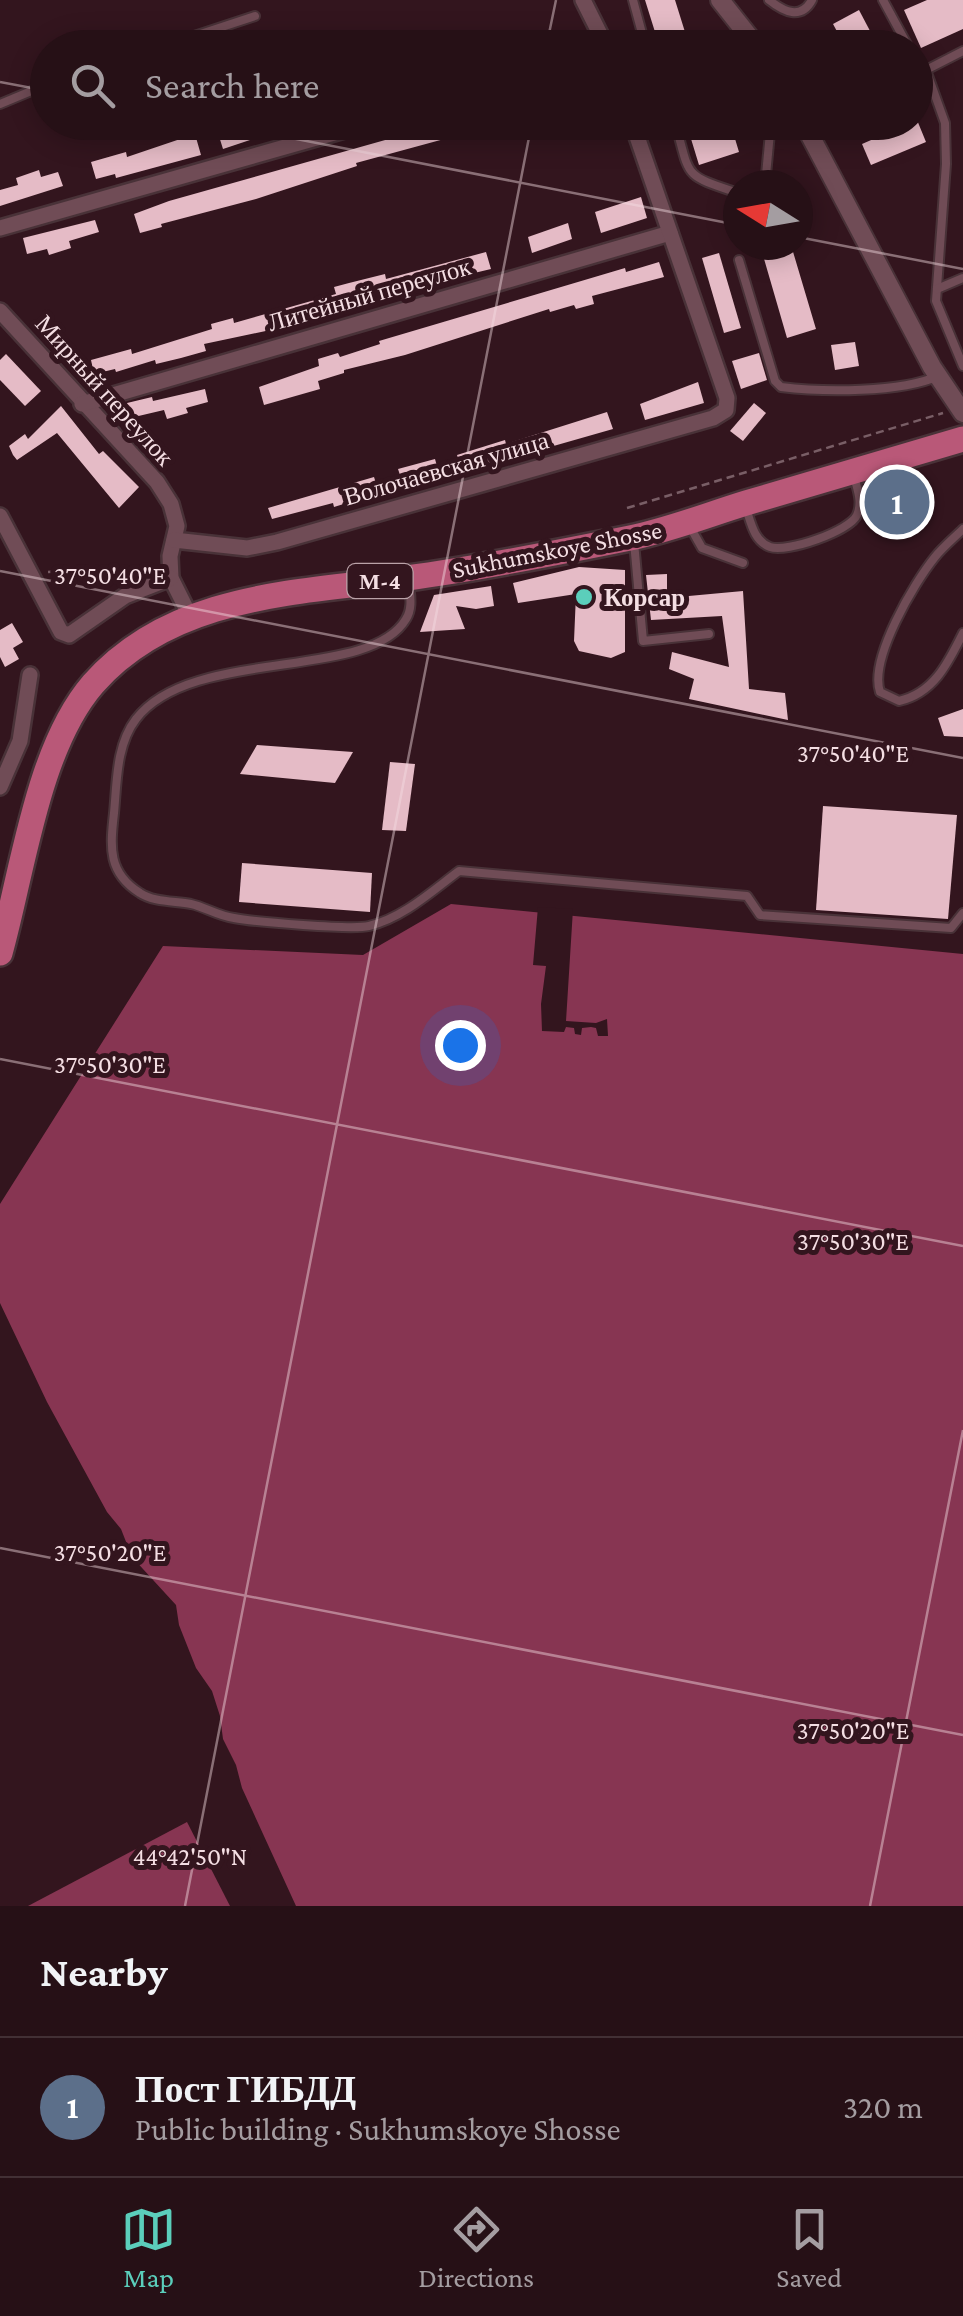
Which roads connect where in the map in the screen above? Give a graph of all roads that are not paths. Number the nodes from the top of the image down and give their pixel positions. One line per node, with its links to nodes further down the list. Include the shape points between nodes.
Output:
1 (583, 0): 9 (street)
2 (633, 0): 10 (lane)
3 (720, 0): 11 (street)
4 (769, 0): 5 (lane, via 798,13)
5 (812, 0)
6 (883, 0): 12 (lane)
7 (254, 16): 8 (lane)
8 (212, 30)
9 (597, 30)
10 (641, 30)
11 (744, 30)
12 (899, 30)
13 (963, 51): 14 (lane)
14 (933, 66)
15 (933, 90): 29 (lane, via 945,123 946,164)
16 (30, 92): 17 (lane)
17 (0, 104)
18 (310, 140): 25 (street)
19 (638, 140): 26 (street)
20 (679, 140): 24 (lane, via 694,178)
21 (770, 140): 23 (lane)
22 (813, 140): 32 (street)
23 (767, 170)
24 (723, 187)
25 (0, 228)
26 (670, 233): 34 (street, Литейный переулок); 42 (street, Волочаевская улица, via 727,398 726,410 714,418 277,542 247,548)
27 (739, 260): 32 (lane, via 781,387 908,386)
28 (963, 278): 29 (lane)
29 (937, 288): 31 (lane, via 938,314)
30 (0, 311): 34 (street, Мирный переулок)
31 (963, 366)
32 (938, 376): 33 (street)
33 (960, 403)
34 (82, 404): 42 (street, Мирный переулок, via 157,482 171,504)
35 (963, 439): 36 (highway, Sukhumskoye Shosse / М-4)
36 (852, 471): 37 (highway, Sukhumskoye Shosse / М-4); 37 (lane, via 861,501 848,527 782,550 754,534)
37 (744, 504): 39 (highway, Sukhumskoye Shosse / М-4)
38 (0, 516): 44 (street, via 68,635 125,596)
39 (688, 521): 41 (highway, Sukhumskoye Shosse / М-4); 43 (lane, via 702,548)
40 (963, 529): 47 (lane, via 935,556 895,622 878,668 880,692 899,700 922,694)
41 (634, 537): 45 (highway, Sukhumskoye Shosse / М-4); 48 (lane, via 643,641)
42 (174, 540): 44 (street, Мирный переулок)
43 (744, 563)
44 (171, 578): 46 (street)
45 (408, 578): 46 (highway, Sukhumskoye Shosse / М-4, via 261,596); 51 (lane, via 411,608 394,634 310,661 204,678 137,717 124,741 112,825 116,873 126,884 145,897 234,918 367,927 409,908 459,870 747,896 760,915 951,928)
46 (191, 618): 52 (highway, Sukhumskoye Shosse / М-4, via 126,653 70,716 51,754)
47 (963, 633)
48 (709, 634)
49 (30, 675): 50 (street, via 20,741)
50 (0, 787)
51 (963, 914)
52 (0, 953)

